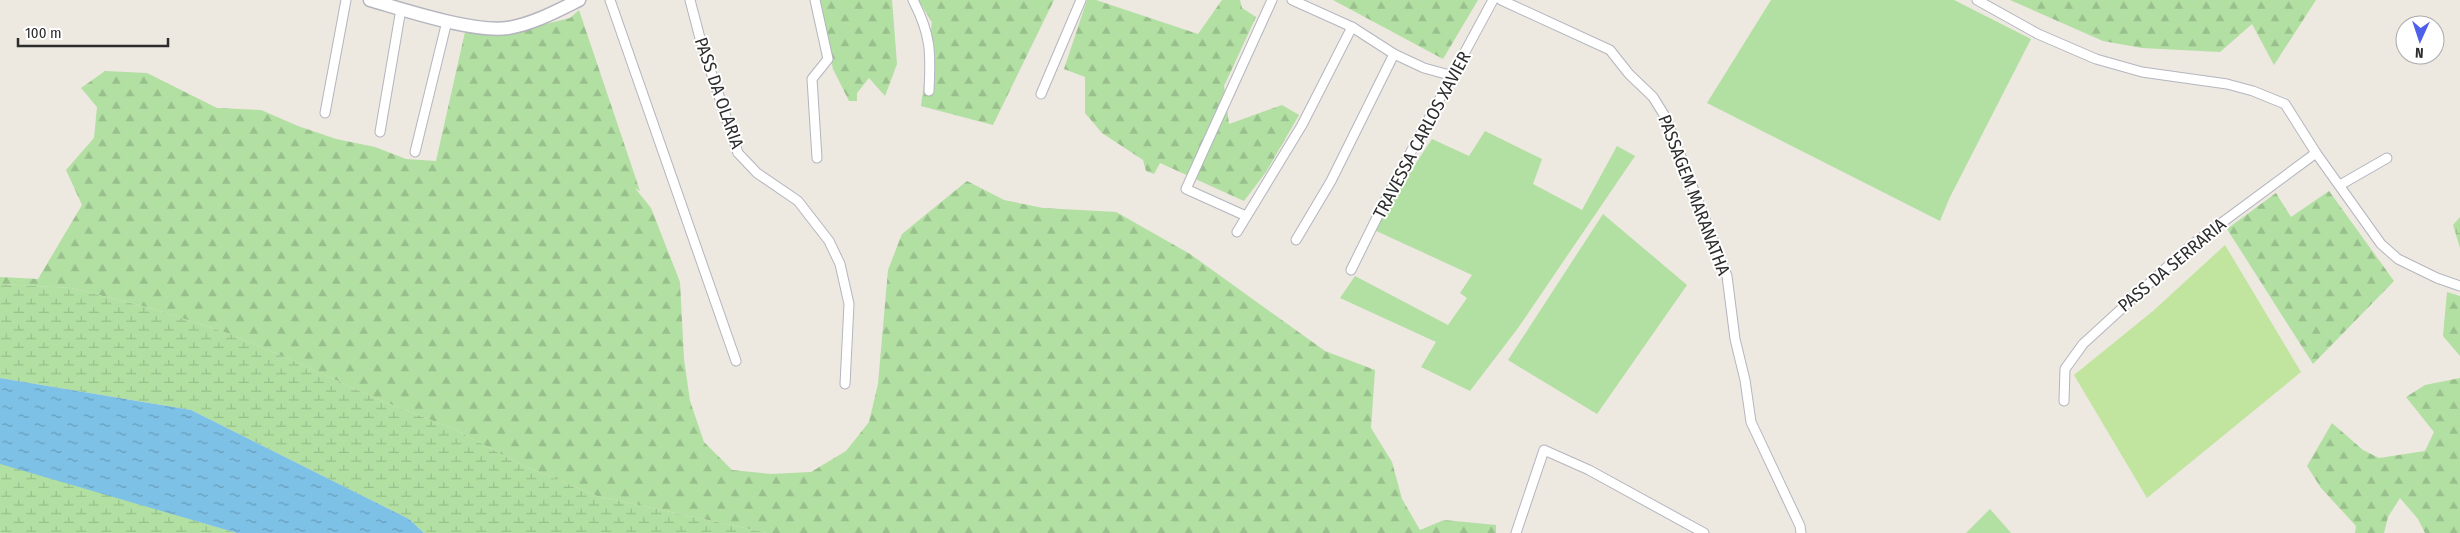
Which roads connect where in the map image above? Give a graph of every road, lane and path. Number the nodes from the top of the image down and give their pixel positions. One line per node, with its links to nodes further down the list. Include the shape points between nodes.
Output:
1 (346, 0): 21 (street)
2 (370, 0): 14 (street)
3 (580, 0): 15 (street, via 531,22 508,28)
4 (610, 0): 33 (street)
5 (690, 0): 34 (street, PASS DA OLARIA, via 738,153 757,172 798,201 829,241 840,264 849,304)
6 (815, 0): 25 (street, via 828,59 812,79)
7 (913, 0): 19 (street, via 925,23 931,54)
8 (1081, 0): 20 (street)
9 (1272, 0): 28 (street, via 1186,189)
10 (1292, 0): 16 (street)
11 (1493, 0): 18 (street, TRAVESSA CARLOS XAVIER)
12 (1501, 0): 36 (street, PASSAGEM MARANATHA, via 1610,50 1653,97 1666,118 1727,276 1751,422)
13 (1977, 0): 24 (street, via 2038,34 2096,59 2142,72 2253,90 2285,104)
14 (401, 9): 15 (street); 22 (street)
15 (447, 21): 23 (street)
16 (1352, 27): 17 (street); 28 (street, via 1302,125)
17 (1394, 54): 18 (street, via 1424,68); 30 (street, via 1331,181)
18 (1453, 76): 31 (street, TRAVESSA CARLOS XAVIER)
19 (929, 91)
20 (1041, 94)
21 (325, 113)
22 (380, 132)
23 (415, 152)
24 (2316, 153): 27 (street); 35 (street, PASS DA SERRARIA, via 2189,247 2083,344 2065,369)
25 (817, 158)
26 (2387, 158): 27 (street)
27 (2340, 186): 32 (street, via 2381,244 2398,259)
28 (1246, 216): 29 (street)
29 (1237, 232)
30 (1296, 240)
31 (1350, 270)
32 (2460, 286)
33 (736, 361)
34 (845, 384)
35 (2064, 401)
36 (1801, 530)
37 (1516, 533): 38 (street, via 1544,450 1589,470)
38 (1704, 533)

